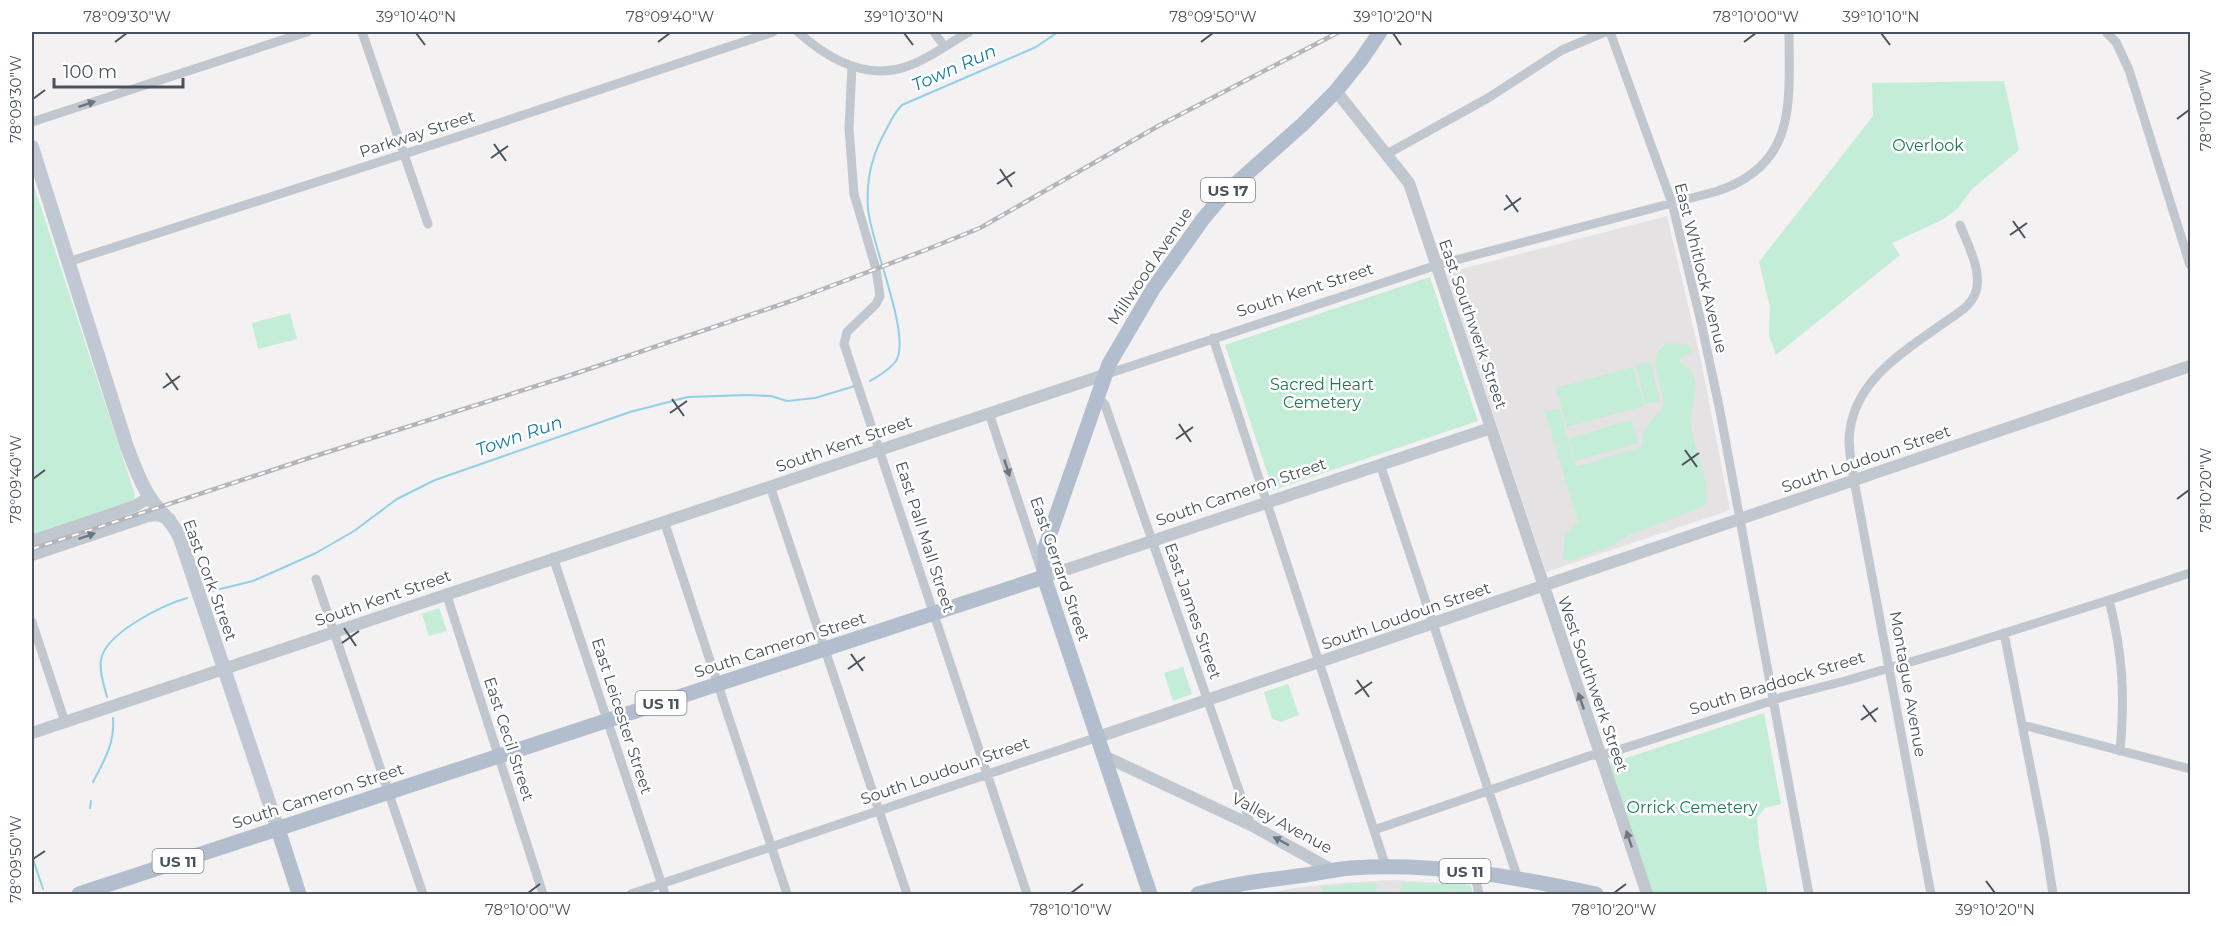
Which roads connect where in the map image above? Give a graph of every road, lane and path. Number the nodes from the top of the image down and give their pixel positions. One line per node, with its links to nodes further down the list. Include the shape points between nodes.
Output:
1 (307, 32): 15 (street, one-way to 1)
2 (362, 32): 17 (street)
3 (773, 32): 17 (street, Parkway Street)
4 (798, 32): 13 (street, via 822,51)
5 (934, 32): 12 (street)
6 (969, 32): 12 (street)
7 (1380, 32): 14 (main road, Millwood Avenue / US 17)
8 (1605, 32): 18 (street, via 1562,50 1488,98)
9 (1610, 32): 19 (street, East Whitlock Avenue)
10 (1789, 32): 19 (street, South Kent Street, via 1789,105 1783,132 1772,151 1759,168 1741,181)
11 (2106, 32): 24 (street, via 2116,42 2129,70)
12 (944, 46): 13 (street, via 896,69 876,71)
13 (852, 66): 31 (street, East Pall Mall Street, via 849,128 854,194 880,296 847,332 844,344)
14 (1336, 91): 18 (street, East Southwerk Street); 27 (main road, Millwood Avenue / US 17, via 1230,188 1203,219 1153,289 1109,364)
15 (32, 122)
16 (32, 147): 22 (main road, East Cork Street)
17 (404, 154): 20 (street); 22 (street, Parkway Street)
18 (1387, 154): 23 (street, East Southwerk Street, via 1409,183)
19 (1672, 203): 23 (street, South Kent Street); 38 (street, East Whitlock Avenue, via 1701,322)
20 (428, 224)
21 (1960, 225): 33 (street, Montague Avenue, via 1976,269 1975,296 1966,309 1890,362 1866,390 1850,431)
22 (68, 262): 35 (main road, East Cork Street, via 127,447)
23 (1437, 265): 25 (street, South Kent Street); 30 (street, East Southwerk Street)
24 (2190, 265)
25 (1213, 338): 27 (street, South Kent Street); 36 (street)
26 (2190, 366): 33 (street, South Loudoun Street)
27 (1107, 374): 28 (main road, Millwood Avenue / US 17); 29 (street, South Kent Street)
28 (1098, 398): 40 (street, East James Street, via 1105,405); 45 (main road, Millwood Avenue / US 17, via 1045,548)
29 (989, 412): 31 (street, South Kent Street); 45 (street, East Gerrard Street, one-way to 45)
30 (1491, 428): 32 (street, South Cameron Street); 47 (street, East Southwerk Street)
31 (879, 449): 34 (street, South Kent Street); 50 (street, East Pall Mall Street)
32 (1380, 464): 36 (street, South Cameron Street); 52 (street)
33 (1854, 480): 38 (street, South Loudoun Street); 57 (street, Montague Avenue)
34 (770, 486): 39 (street, South Kent Street); 55 (street)
35 (150, 497): 37 (main road, East Cork Street); 41 (street, via 135,506)
36 (1267, 502): 40 (street, South Cameron Street); 56 (street)
37 (170, 519): 42 (street, one-way to 37, via 148,516); 58 (main road, East Cork Street, via 180,538)
38 (1739, 519): 47 (street, South Loudoun Street); 61 (street, East Whitlock Avenue)
39 (663, 521): 43 (street, South Kent Street); 59 (street)
40 (1153, 540): 45 (street, South Cameron Street); 60 (street, East James Street)
41 (32, 541)
42 (32, 555)
43 (554, 557): 48 (street, South Kent Street); 62 (street, East Leicester Street)
44 (2190, 573): 49 (street, South Braddock Street)
45 (1044, 577): 50 (main road, South Cameron Street / US 11); 66 (main road, East Gerrard Street)
46 (316, 579): 53 (street)
47 (1543, 587): 52 (street, South Loudoun Street); 70 (street, West Southwerk Street, one-way to 47)
48 (446, 593): 53 (street, South Kent Street); 68 (street, East Cecil Street)
49 (2109, 600): 54 (street, South Braddock Street); 67 (street, via 2122,670)
50 (934, 613): 55 (main road, South Cameron Street / US 11); 72 (street, East Pall Mall Street)
51 (32, 622): 63 (street)
52 (1433, 624): 56 (street, South Loudoun Street); 73 (street)
53 (334, 632): 58 (street, South Kent Street); 74 (street)
54 (2004, 633): 57 (street, South Braddock Street); 64 (street)
55 (825, 649): 59 (main road, South Cameron Street / US 11); 75 (street)
56 (1319, 662): 60 (street, South Loudoun Street); 78 (street)
57 (1890, 668): 61 (street, South Braddock Street); 102 (street, Montague Avenue)
58 (223, 669): 63 (street, South Kent Street); 77 (main road, East Cork Street)
59 (718, 684): 62 (main road, South Cameron Street / US 11); 79 (street)
60 (1207, 700): 66 (street, South Loudoun Street); 76 (street, East James Street)
61 (1773, 700): 70 (street, South Braddock Street); 101 (street, East Whitlock Avenue)
62 (607, 720): 68 (main road, South Cameron Street / US 11); 85 (street, East Leicester Street)
63 (65, 722): 65 (street, South Kent Street)
64 (2023, 725): 67 (street); 103 (street)
65 (32, 733)
66 (1098, 737): 69 (main road, East Gerrard Street); 72 (street, South Loudoun Street)
67 (2120, 751): 71 (street)
68 (499, 756): 74 (main road, South Cameron Street / US 11); 89 (street, East Cecil Street)
69 (1104, 756): 76 (street, Valley Avenue); 95 (main road, East Gerrard Street)
70 (1600, 756): 73 (street, South Braddock Street, via 1592,755); 100 (street, West Southwerk Street, one-way to 70)
71 (2190, 770)
72 (988, 775): 75 (street, South Loudoun Street); 94 (street, East Pall Mall Street)
73 (1489, 791): 78 (street, South Braddock Street); 84 (street)
74 (387, 793): 77 (main road, South Cameron Street / US 11); 88 (street)
75 (880, 811): 79 (street, South Loudoun Street); 93 (street)
76 (1251, 825): 81 (street, Valley Avenue, one-way to 76)
77 (278, 829): 86 (main road, South Cameron Street / US 11); 87 (main road, East Cork Street)
78 (1374, 830): 80 (street)
79 (771, 847): 85 (street, South Loudoun Street); 92 (street)
80 (1386, 867): 81 (main road, Valley Avenue / US 11); 82 (main road, Valley Avenue / US 11)
81 (1332, 870): 83 (main road, US 11)
82 (1474, 872): 84 (main road, Valley Avenue / US 11); 98 (street)
83 (1274, 878): 96 (main road, US 11); 97 (main road, US 11)
84 (1518, 879): 99 (main road, Valley Avenue / US 11)
85 (662, 884): 90 (street, South Loudoun Street); 91 (street, East Leicester Street)
86 (79, 894)
87 (299, 894)
88 (423, 894)
89 (543, 894)
90 (631, 894)
91 (665, 894)
92 (787, 894)
93 (908, 894)
94 (1027, 894)
95 (1150, 894)
96 (1198, 894)
97 (1235, 894)
98 (1479, 894)
99 (1596, 894)
100 (1647, 894)
101 (1809, 894)
102 (1931, 894)
103 (2053, 894)

